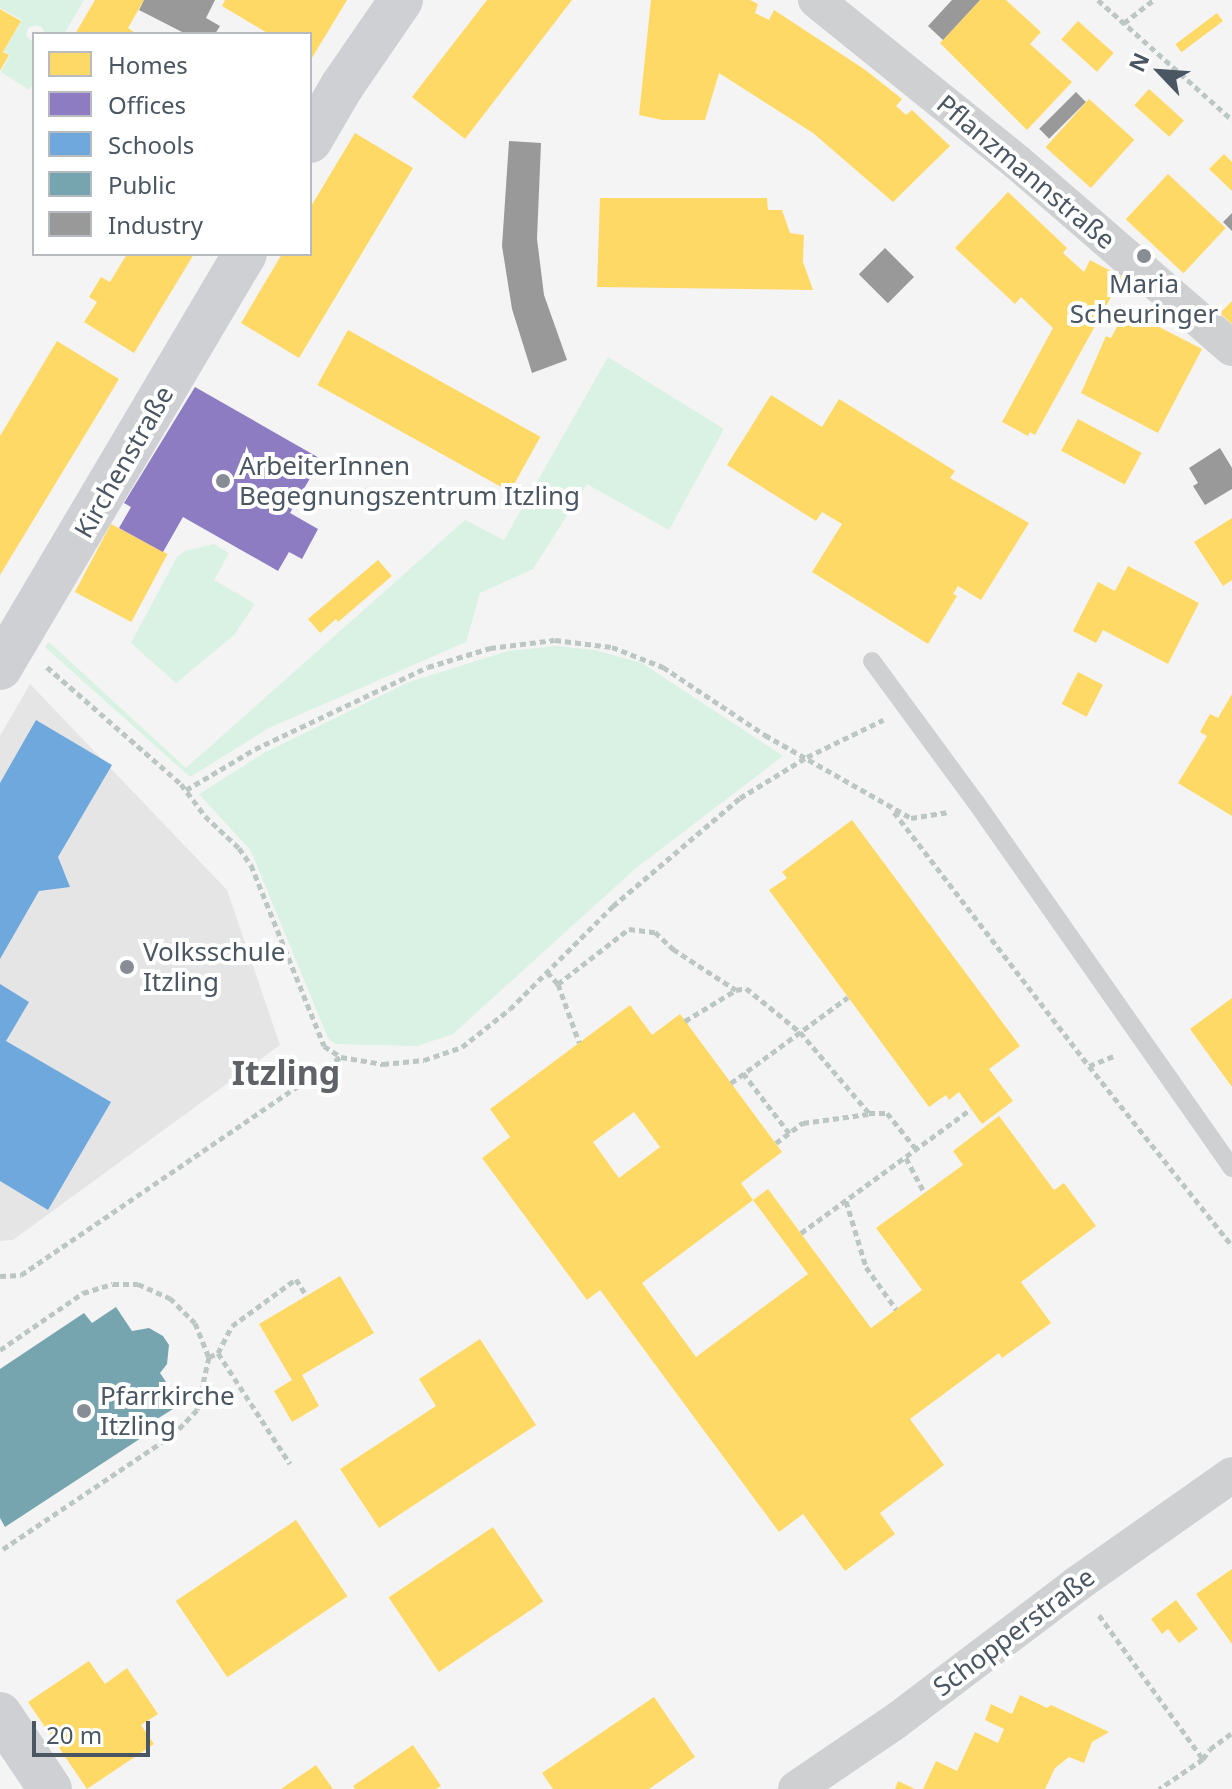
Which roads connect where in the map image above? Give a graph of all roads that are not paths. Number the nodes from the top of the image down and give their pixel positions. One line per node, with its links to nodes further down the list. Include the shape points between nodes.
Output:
1 (401, 0): 3 (street)
2 (816, 0): 5 (street, Pflanzmannstraße, via 1017,162)
3 (312, 138)
4 (244, 256): 7 (street, Kirchenstraße)
5 (1232, 348)
6 (872, 661): 8 (lane)
7 (19, 663)
8 (1232, 1168)
9 (1232, 1475): 12 (street, Schopperstraße)
10 (0, 1714): 11 (street)
11 (50, 1789)
12 (796, 1789)

